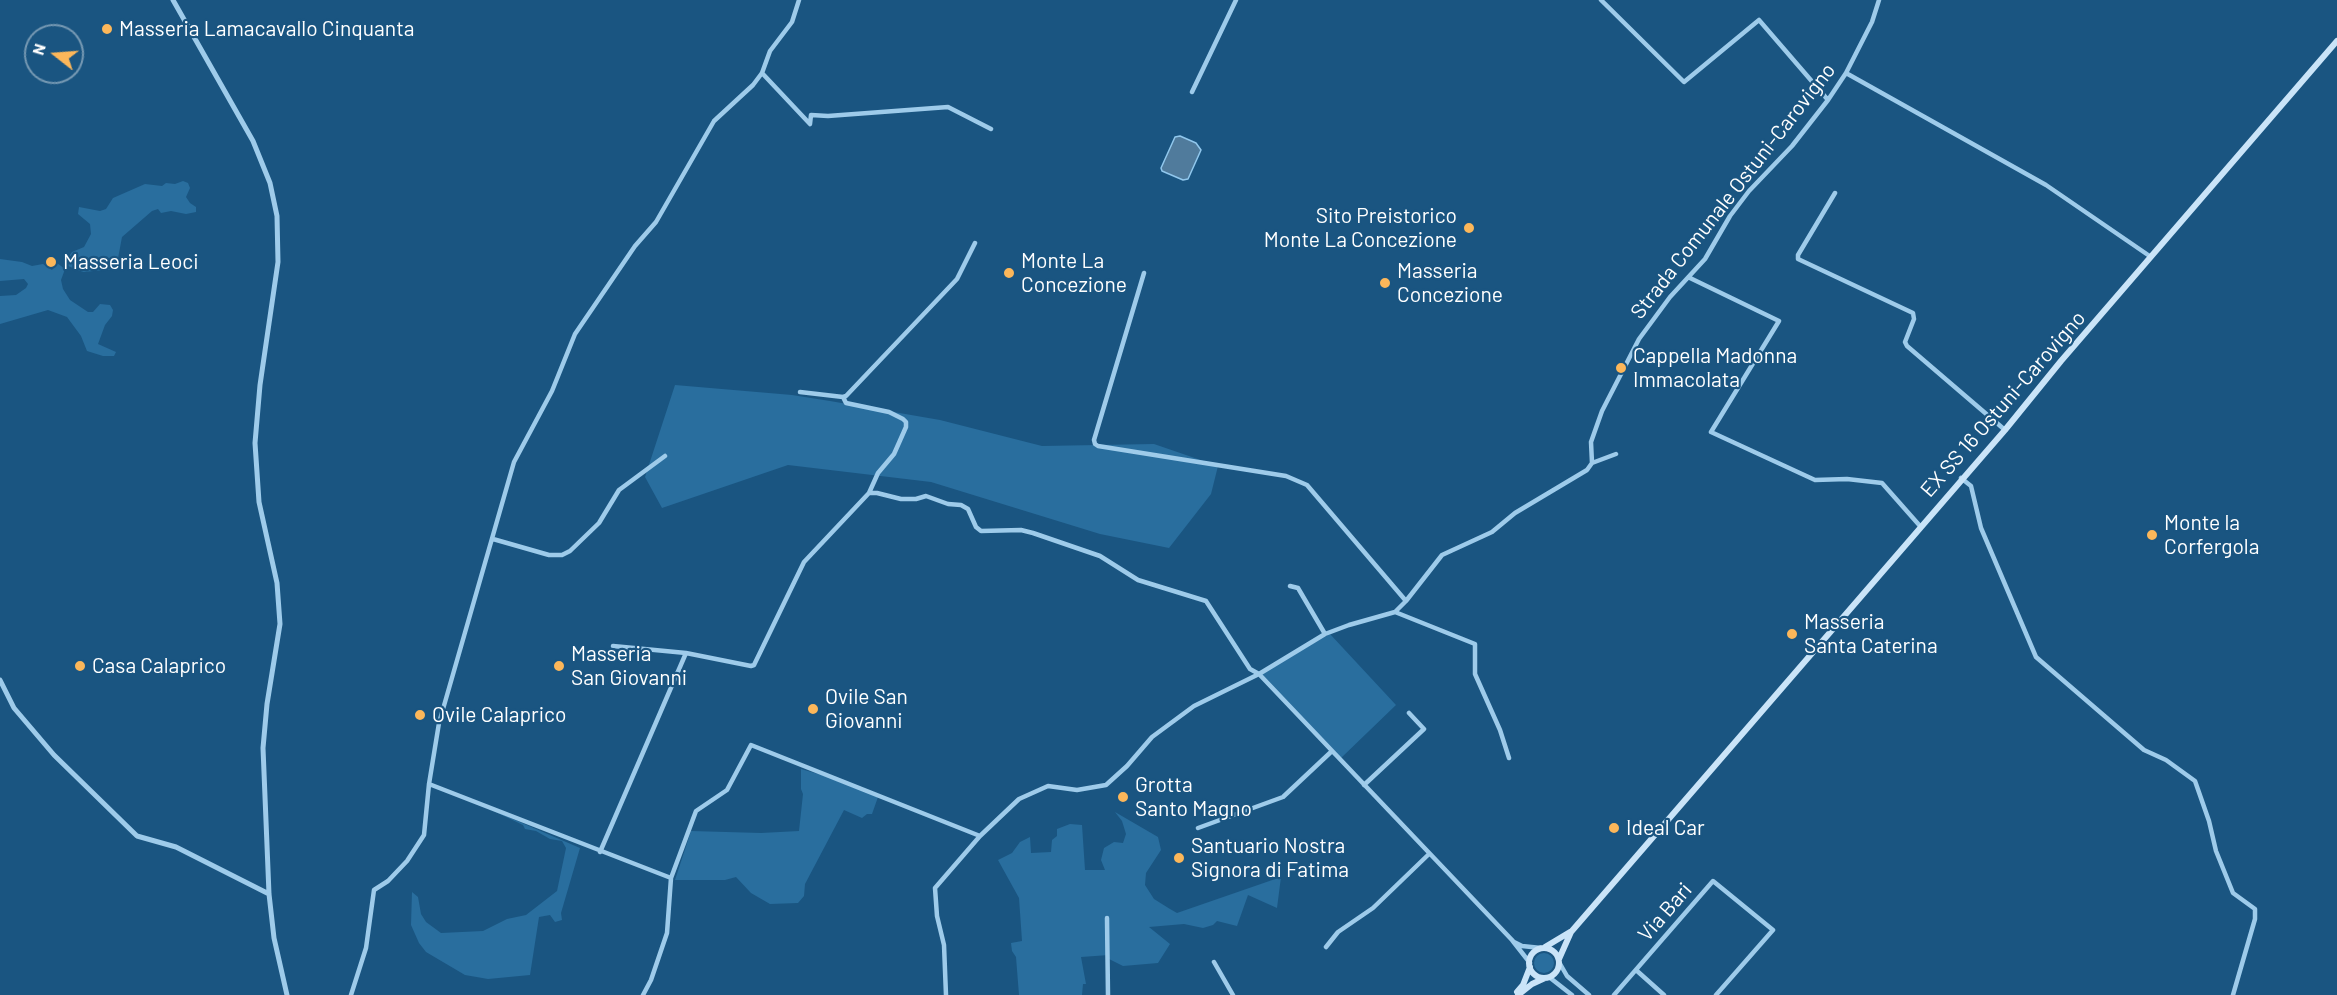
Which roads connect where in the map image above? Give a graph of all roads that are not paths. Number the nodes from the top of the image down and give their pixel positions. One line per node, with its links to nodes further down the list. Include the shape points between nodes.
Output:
1 (173, 0): 45 (street, via 253,141 270,183 277,216 278,262 255,443 259,502 277,583 280,624 263,748)
2 (799, 0): 7 (street, via 792,22 770,51)
3 (1236, 0): 9 (street)
4 (1601, 0): 10 (street, via 1684,82 1759,21)
5 (1879, 0): 8 (street, Strada Comunale Ostuni-Carovigno)
6 (2337, 41): 14 (main road, EX SS 16 Ostuni-Carovigno)
7 (762, 73): 11 (street, via 810,124 811,115 948,107); 26 (street, via 714,121 656,222 575,334 552,391 514,462)
8 (1846, 73): 10 (street, Strada Comunale Ostuni-Carovigno); 14 (street, via 2046,185)
9 (1192, 92)
10 (1828, 100): 16 (street, Strada Comunale Ostuni-Carovigno, via 1749,191)
11 (992, 129)
12 (1835, 193): 19 (street, via 1798,259 1913,314 1907,346)
13 (975, 243): 18 (street, via 957,279)
14 (2151, 257): 19 (main road, EX SS 16 Ostuni-Carovigno)
15 (1144, 273): 28 (street, via 1095,444 1286,476 1307,485)
16 (1689, 278): 22 (street, Strada Comunale Ostuni-Carovigno, via 1639,339 1615,384 1591,442); 25 (street, via 1779,321 1711,432 1815,480 1882,483)
17 (800, 392): 18 (street)
18 (843, 397): 24 (street, via 846,403 889,412 906,422 894,454)
19 (2005, 430): 23 (main road, EX SS 16 Ostuni-Carovigno)
20 (1616, 454): 22 (street)
21 (665, 456): 26 (street, via 627,482 599,524 562,555)
22 (1592, 463): 28 (street, via 1492,532 1442,555)
23 (1961, 478): 25 (main road, EX SS 16 Ostuni-Carovigno); 68 (street, via 1971,486 1982,528 2037,657 2144,750 2163,758 2195,781 2233,893 2255,909)
24 (869, 493): 32 (street, via 804,562 754,665); 33 (street, via 901,499 926,496 961,505 968,509 981,531 1033,533 1100,556 1138,580 1203,600 1244,662)
25 (1920, 526): 47 (main road, EX SS 16 Ostuni-Carovigno)
26 (493, 539): 38 (street, via 439,723)
27 (1290, 586): 30 (street, via 1298,588)
28 (1406, 601): 29 (street)
29 (1395, 612): 30 (street); 37 (street, via 1475,644 1475,674)
30 (1325, 634): 33 (street)
31 (613, 646): 32 (street)
32 (686, 653): 42 (street)
33 (1259, 674): 36 (street); 41 (street, via 1194,706 1152,736 1107,784 1077,790 1048,786 1019,799)
34 (0, 680): 45 (street, via 14,708 54,755 137,836 176,847)
35 (1409, 713): 39 (street, via 1424,729)
36 (1332, 751): 39 (street); 40 (street, via 1283,797)
37 (1509, 758)
38 (429, 784): 42 (street); 57 (street, via 424,835 407,861 375,890 366,948)
39 (1364, 785): 43 (street)
40 (1198, 828)
41 (980, 836): 44 (street, via 751,746 727,790 696,811); 59 (street, via 935,888 944,945)
42 (600, 852): 44 (street)
43 (1429, 854): 48 (street); 49 (street, via 1373,908 1338,932)
44 (671, 878): 58 (street, via 667,933)
45 (269, 894): 56 (street)
46 (1107, 918): 60 (street)
47 (1571, 932): 50 (main road); 51 (main road)
48 (1512, 940): 50 (street, via 1522,946); 53 (street)
49 (1326, 947)
50 (1542, 948): 51 (main road, via 1554,952); 53 (main road, via 1533,953)
51 (1559, 960): 55 (main road, via 1557,971); 64 (street, via 1567,976)
52 (1214, 962): 61 (street)
53 (1530, 964): 55 (main road, via 1538,976); 62 (main road)
54 (1636, 970): 65 (street, Via Bari); 66 (street); 67 (street, Via Bari, via 1713,881 1773,930)
55 (1548, 977): 62 (main road); 63 (street)
56 (287, 995)
57 (351, 995)
58 (643, 995)
59 (946, 995)
60 (1108, 995)
61 (1233, 995)
62 (1517, 995)
63 (1572, 995)
64 (1589, 995)
65 (1614, 995)
66 (1664, 995)
67 (1716, 995)
68 (2233, 995)

